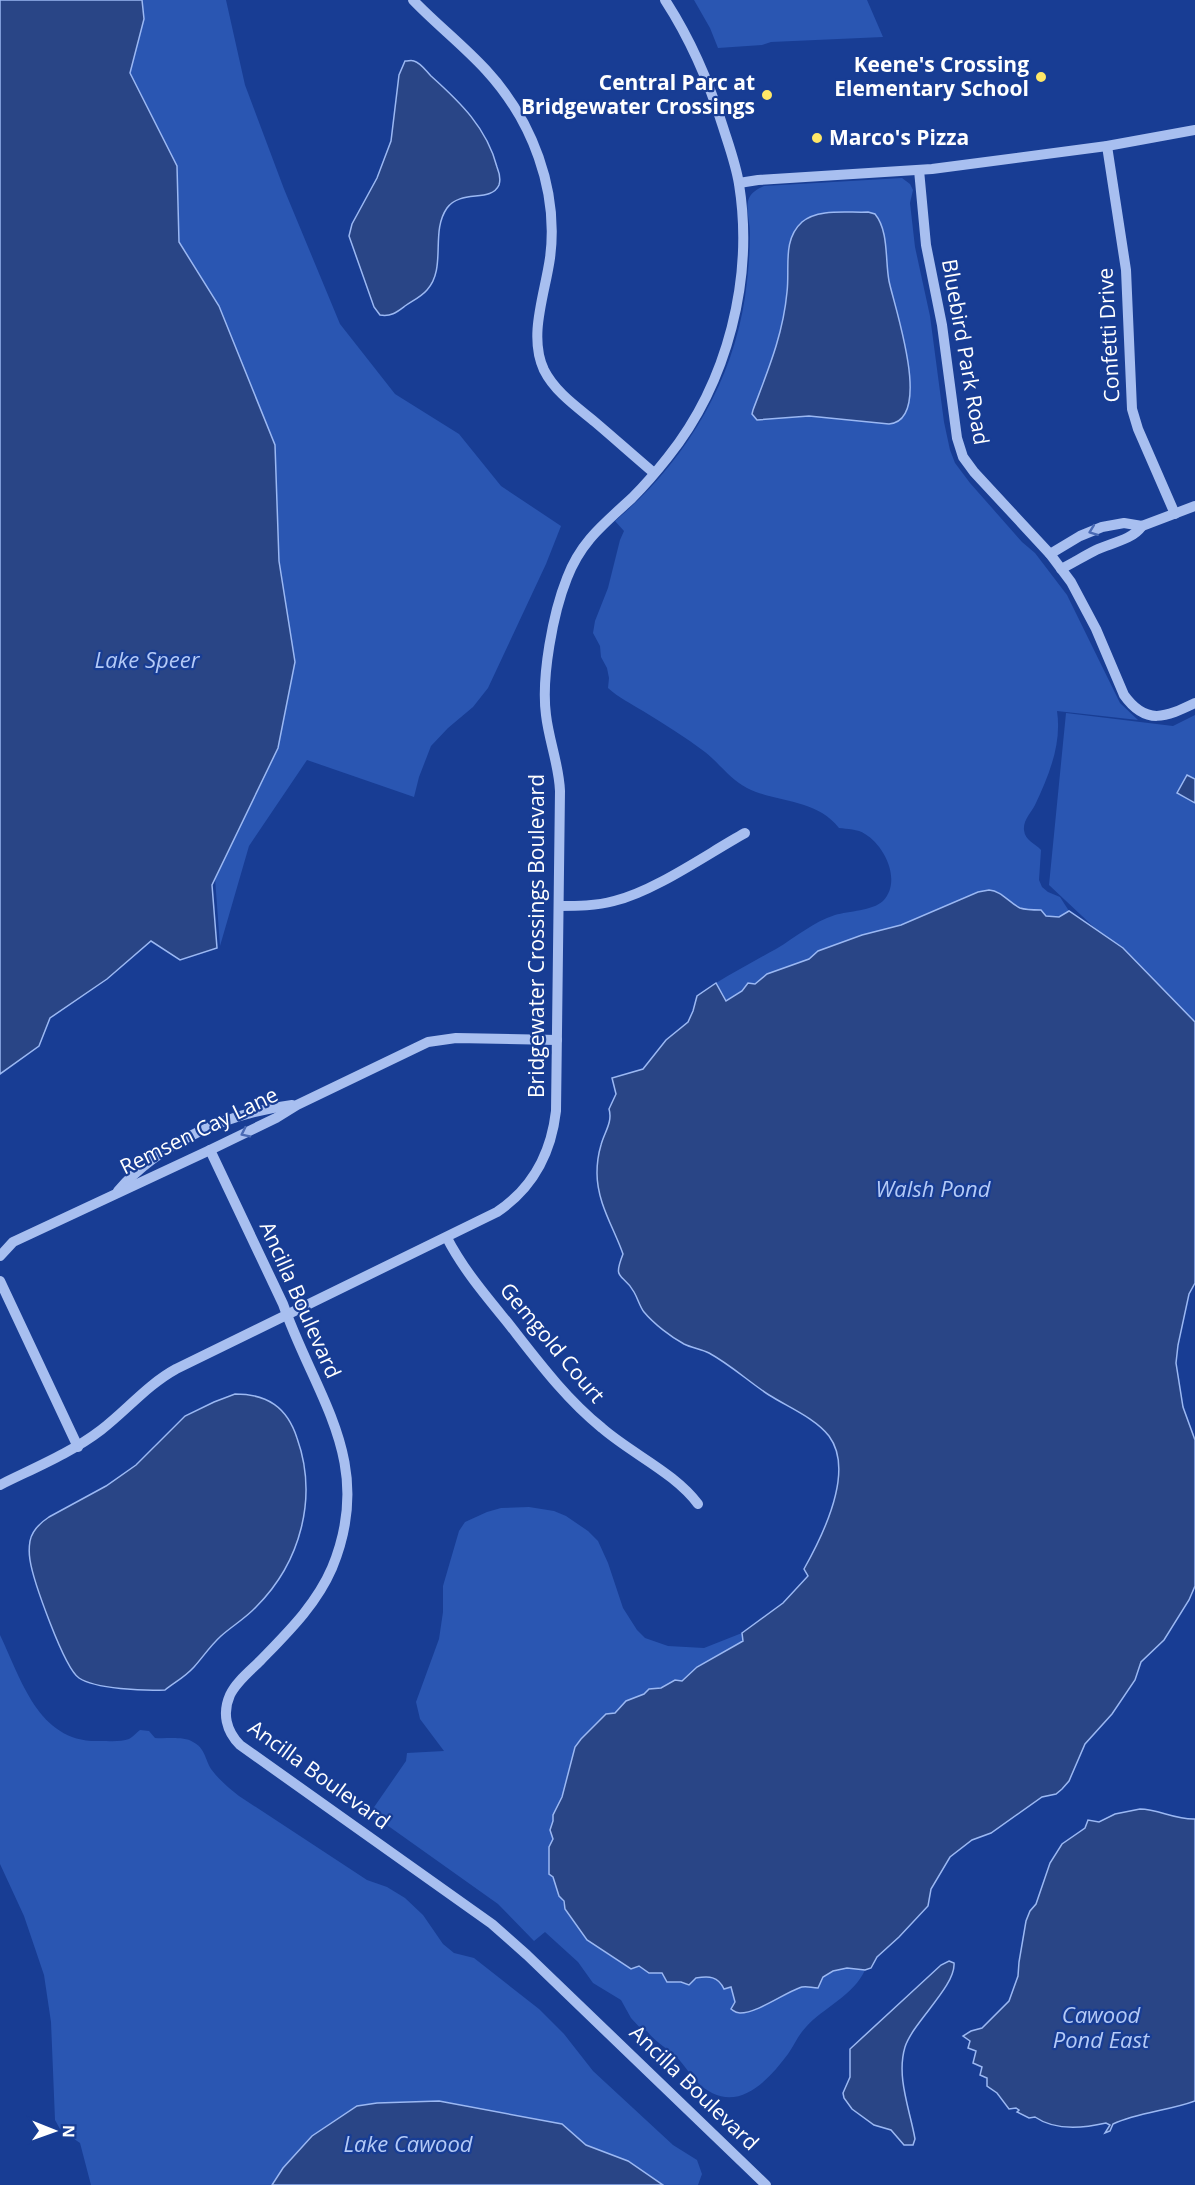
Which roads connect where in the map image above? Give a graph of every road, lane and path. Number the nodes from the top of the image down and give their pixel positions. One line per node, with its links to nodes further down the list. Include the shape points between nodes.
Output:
1 (413, 0): 7 (street, via 497,83 522,120 540,162 551,207 552,237 538,333 544,369 568,400)
2 (665, 0): 6 (street, Bridgewater Crossings Boulevard, via 706,78)
3 (1195, 130): 4 (street)
4 (1107, 146): 5 (street); 9 (street, Confetti Drive, via 1125,264 1132,409)
5 (919, 170): 6 (street); 11 (street, Bluebird Park Road, via 926,245 963,457)
6 (739, 183): 7 (street, Bridgewater Crossings Boulevard, via 741,274 728,341 695,416)
7 (654, 473): 15 (street, Bridgewater Crossings Boulevard, via 586,543 572,565 559,606 544,691 560,781)
8 (1195, 506): 9 (street)
9 (1175, 514): 10 (street)
10 (1142, 526): 11 (street, one-way to 11, via 1124,523 1102,527); 12 (street, via 1128,538)
11 (1050, 554): 12 (street, Bluebird Park Road)
12 (1061, 569): 13 (street, Bluebird Park Road, via 1089,613 1129,702 1143,713 1158,717)
13 (1195, 703)
14 (745, 833): 15 (street, via 625,898 596,905)
15 (559, 906): 16 (street, Bridgewater Crossings Boulevard)
16 (557, 1040): 17 (street, Remsen Cay Lane, via 436,1040); 20 (street, Bridgewater Crossings Boulevard, via 555,1118 542,1163 508,1205)
17 (297, 1105): 18 (street, Remsen Cay Lane, one-way to 18); 19 (street, Remsen Cay Lane, via 245,1115 201,1132 147,1164)
18 (210, 1150): 19 (street, Remsen Cay Lane); 23 (street, Ancilla Boulevard)
19 (118, 1191): 21 (street, Remsen Cay Lane, via 13,1242)
20 (447, 1238): 23 (street, Bridgewater Crossings Boulevard); 26 (street, Gemgold Court, via 461,1263 565,1393 602,1428 685,1489)
21 (0, 1256)
22 (0, 1281): 24 (street)
23 (287, 1315): 24 (street, Bridgewater Crossings Boulevard, via 165,1374); 27 (street, Ancilla Boulevard, via 340,1438 347,1480 345,1517 332,1568 311,1605 229,1696 226,1712 230,1733 240,1745 500,1931)
24 (78, 1447): 25 (street, Bridgewater Crossings Boulevard)
25 (0, 1485)
26 (698, 1504)
27 (766, 2185)

